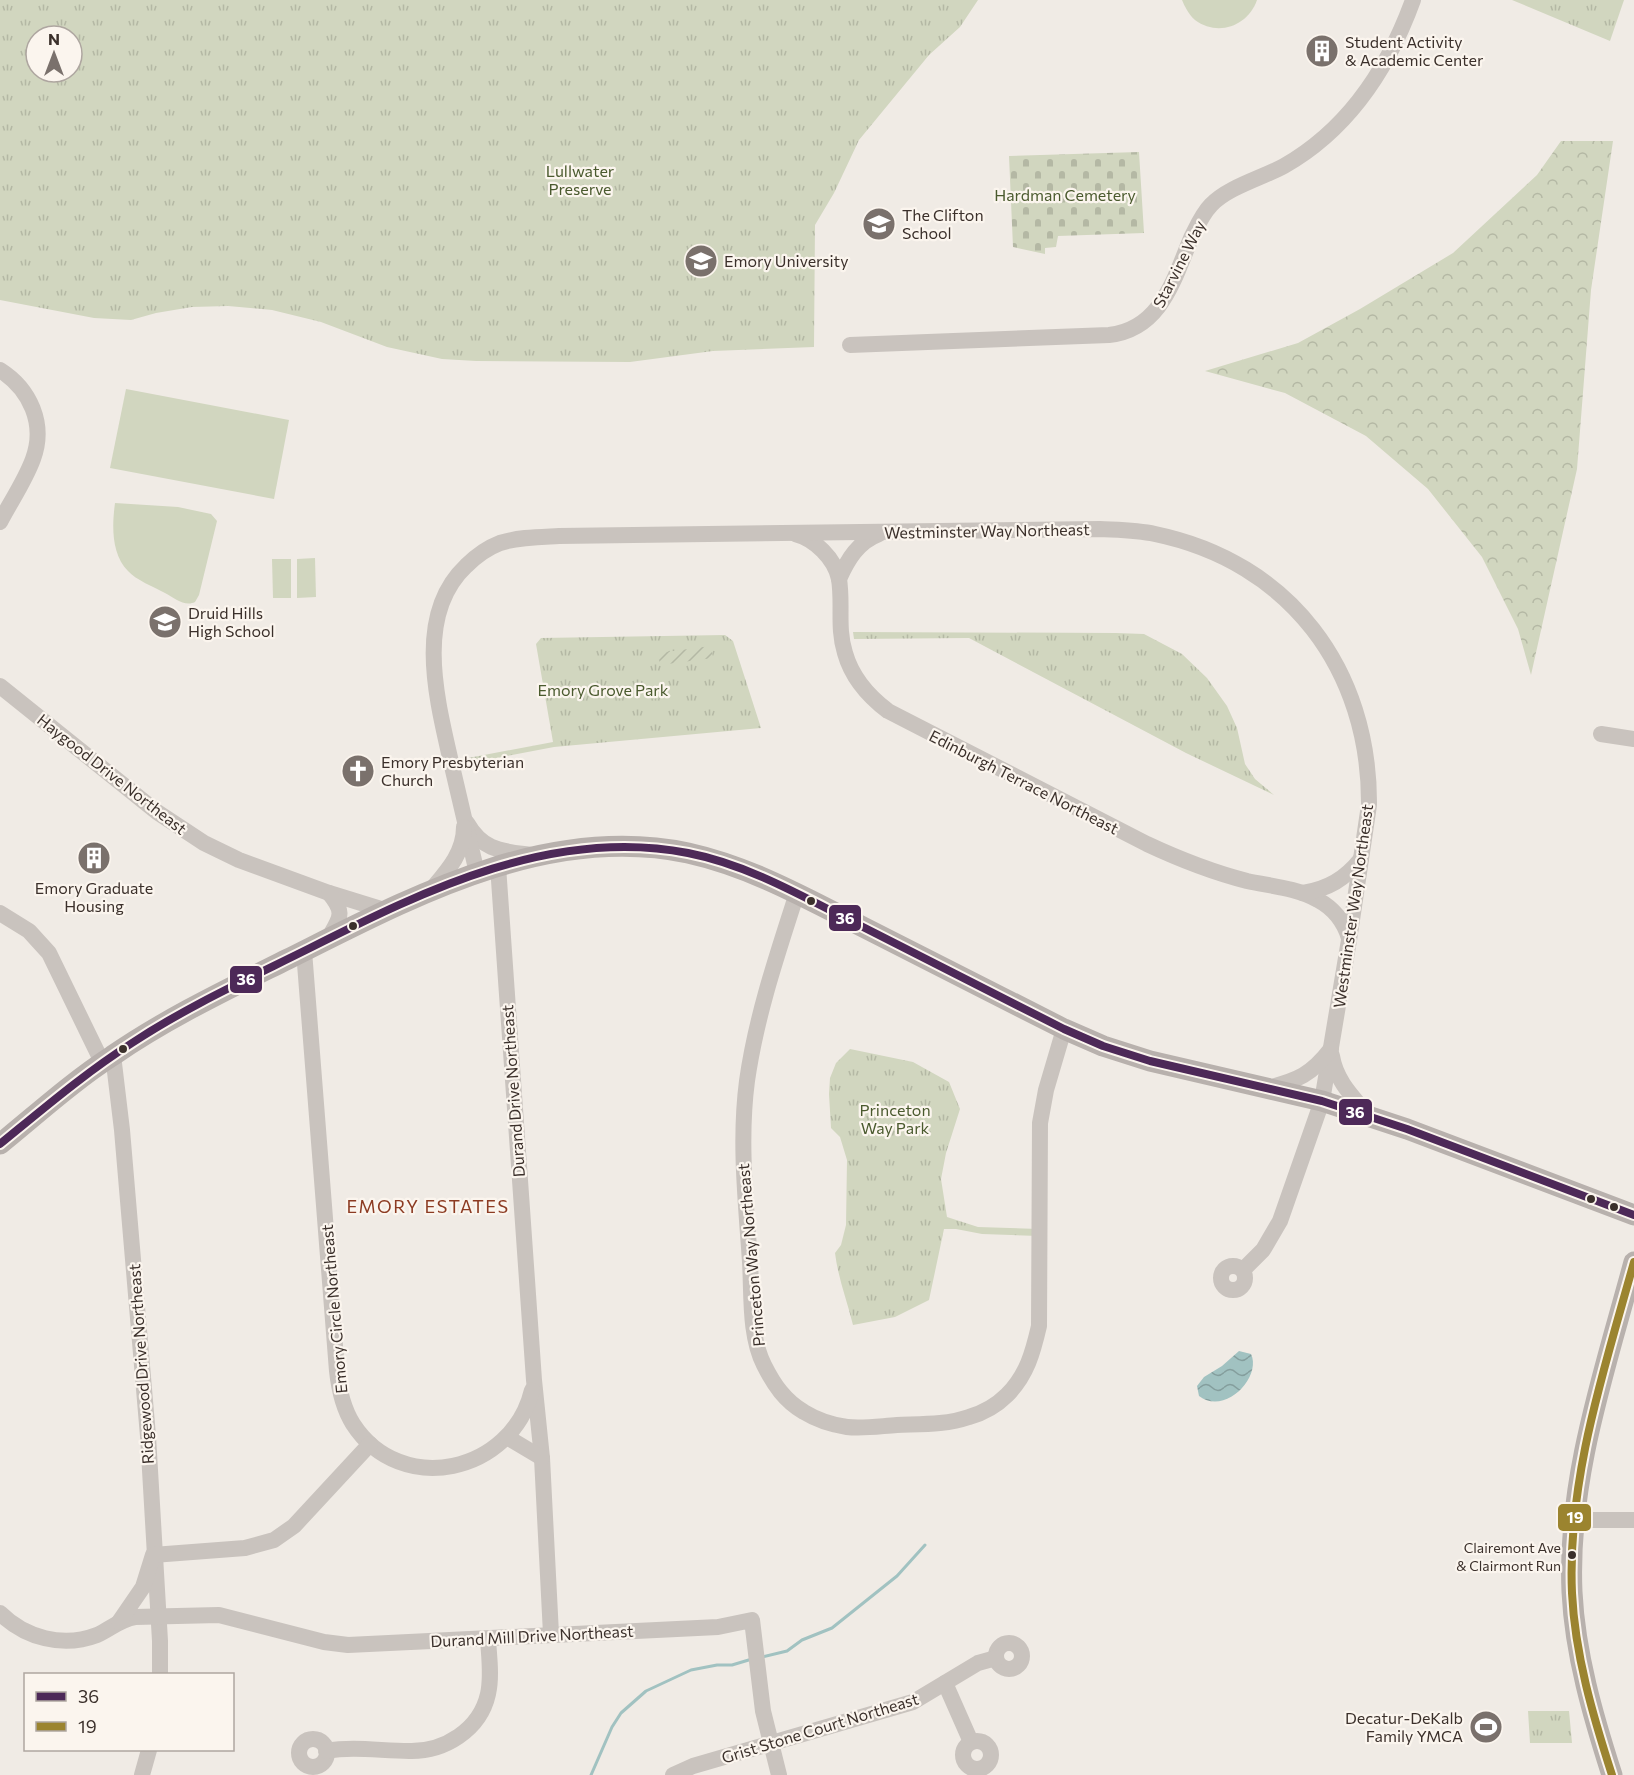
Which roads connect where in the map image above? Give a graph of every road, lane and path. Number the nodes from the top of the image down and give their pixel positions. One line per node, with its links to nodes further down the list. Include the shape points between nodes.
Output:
1 (1413, 0): 2 (street, Starvine Way, via 1386,62 1363,96 1312,147 1211,205 1198,223 1165,297 1152,316 1139,326 1109,334)
2 (850, 345)
3 (0, 370): 4 (street, via 25,393 36,415 37,435 30,466)
4 (0, 522)
5 (789, 533): 6 (street, Westminster Way Northeast); 7 (street, Edinburgh Terrace Northeast, via 818,546 832,562); 11 (street, Westminster Way Northeast, via 534,537 501,543 474,559 447,589 435,623 438,696)
6 (880, 533): 7 (street, via 855,550); 13 (street, Westminster Way Northeast, via 1136,530 1196,545 1250,572 1310,625 1338,667 1352,699 1366,749 1369,786)
7 (839, 579): 19 (street, Edinburgh Terrace Northeast, via 845,655 862,686 888,711 1172,855 1245,880)
8 (0, 686): 17 (street, Haygood Drive Northeast, via 186,832 239,860)
9 (1601, 734): 10 (street)
10 (1634, 739)
11 (464, 817): 12 (street, Westminster Way Northeast, via 472,832 487,845 499,851); 15 (street, Westminster Way Northeast); 16 (street, Westminster Way Northeast, via 464,835 457,856)
12 (537, 856): 14 (main road); 18 (main road, via 609,847 686,853 751,872)
13 (1362, 858): 19 (street, Edinburgh Terrace Northeast, via 1338,881); 23 (street, Westminster Way Northeast)
14 (498, 866): 15 (main road); 35 (street, Durand Drive Northeast)
15 (477, 873): 16 (main road)
16 (430, 891): 20 (main road)
17 (329, 893): 20 (street, Haygood Drive Northeast); 22 (street, via 340,907 340,917)
18 (797, 893): 25 (main road); 25 (street, Princeton Way Northeast, via 754,1039 745,1104 743,1161 758,1350 781,1393 805,1413 848,1427 946,1423 993,1406 1023,1375 1033,1356 1039,1326 1040,1123)
19 (1303, 893): 23 (street, Edinburgh Terrace Northeast, via 1333,911 1346,927)
20 (384, 910): 22 (main road)
21 (0, 913): 27 (street, Ridgewood Drive Northeast, via 29,931 49,953)
22 (328, 939): 24 (main road)
23 (1349, 940): 26 (street, Westminster Way Northeast)
24 (304, 951): 27 (main road, via 163,1023); 37 (street, Emory Circle Northeast, via 338,1384 348,1415)
25 (1064, 1029): 28 (main road, via 1150,1061)
26 (1331, 1049): 28 (street, via 1304,1077); 29 (street, Westminster Way Northeast); 30 (street, Westminster Way Northeast, via 1341,1083)
27 (108, 1058): 31 (main road); 41 (street, Ridgewood Drive Northeast, via 122,1131 148,1436)
28 (1268, 1088): 29 (main road)
29 (1322, 1101): 30 (main road); 34 (street, Westminster Way Northeast, via 1280,1221 1263,1250)
30 (1369, 1116): 32 (main road)
31 (0, 1144)
32 (1634, 1215)
33 (1634, 1262): 39 (main road, via 1593,1412)
34 (1243, 1270)
35 (534, 1380): 36 (street, Emory Circle Northeast, via 525,1410); 38 (street, Durand Drive Northeast)
36 (507, 1437): 37 (street, Emory Circle Northeast, via 475,1459 440,1468 400,1462); 38 (street)
37 (370, 1444): 41 (street, via 294,1526 274,1540 245,1548)
38 (542, 1458): 45 (street, Durand Drive Northeast)
39 (1574, 1520): 40 (street); 57 (main road, via 1571,1573 1575,1623 1592,1707)
40 (1634, 1520)
41 (153, 1555): 43 (street, Ridgewood Drive Northeast); 44 (street, via 143,1587)
42 (0, 1613): 44 (street, Durand Mill Drive Northeast, via 29,1633 58,1640 88,1637)
43 (157, 1617): 44 (street, Durand Mill Drive Northeast, via 135,1617); 46 (street, Durand Mill Drive Northeast, via 219,1615 336,1644); 48 (street, Ridgewood Drive Northeast)
44 (119, 1623)
45 (551, 1634): 46 (street, Durand Mill Drive Northeast); 51 (street, Durand Mill Drive Northeast, via 718,1627 752,1620)
46 (488, 1639): 53 (street, via 488,1695 462,1735 429,1750)
47 (996, 1658): 49 (street, Grist Stone Court Northeast, via 978,1663)
48 (160, 1673)
49 (945, 1683): 50 (street); 51 (street, Grist Stone Court Northeast, via 914,1702)
50 (971, 1742)
51 (770, 1743): 55 (street, Grist Stone Court Northeast); 56 (street, Durand Mill Drive Northeast)
52 (148, 1751): 54 (street)
53 (326, 1751)
54 (142, 1775)
55 (673, 1775)
56 (779, 1775)
57 (1612, 1775)

